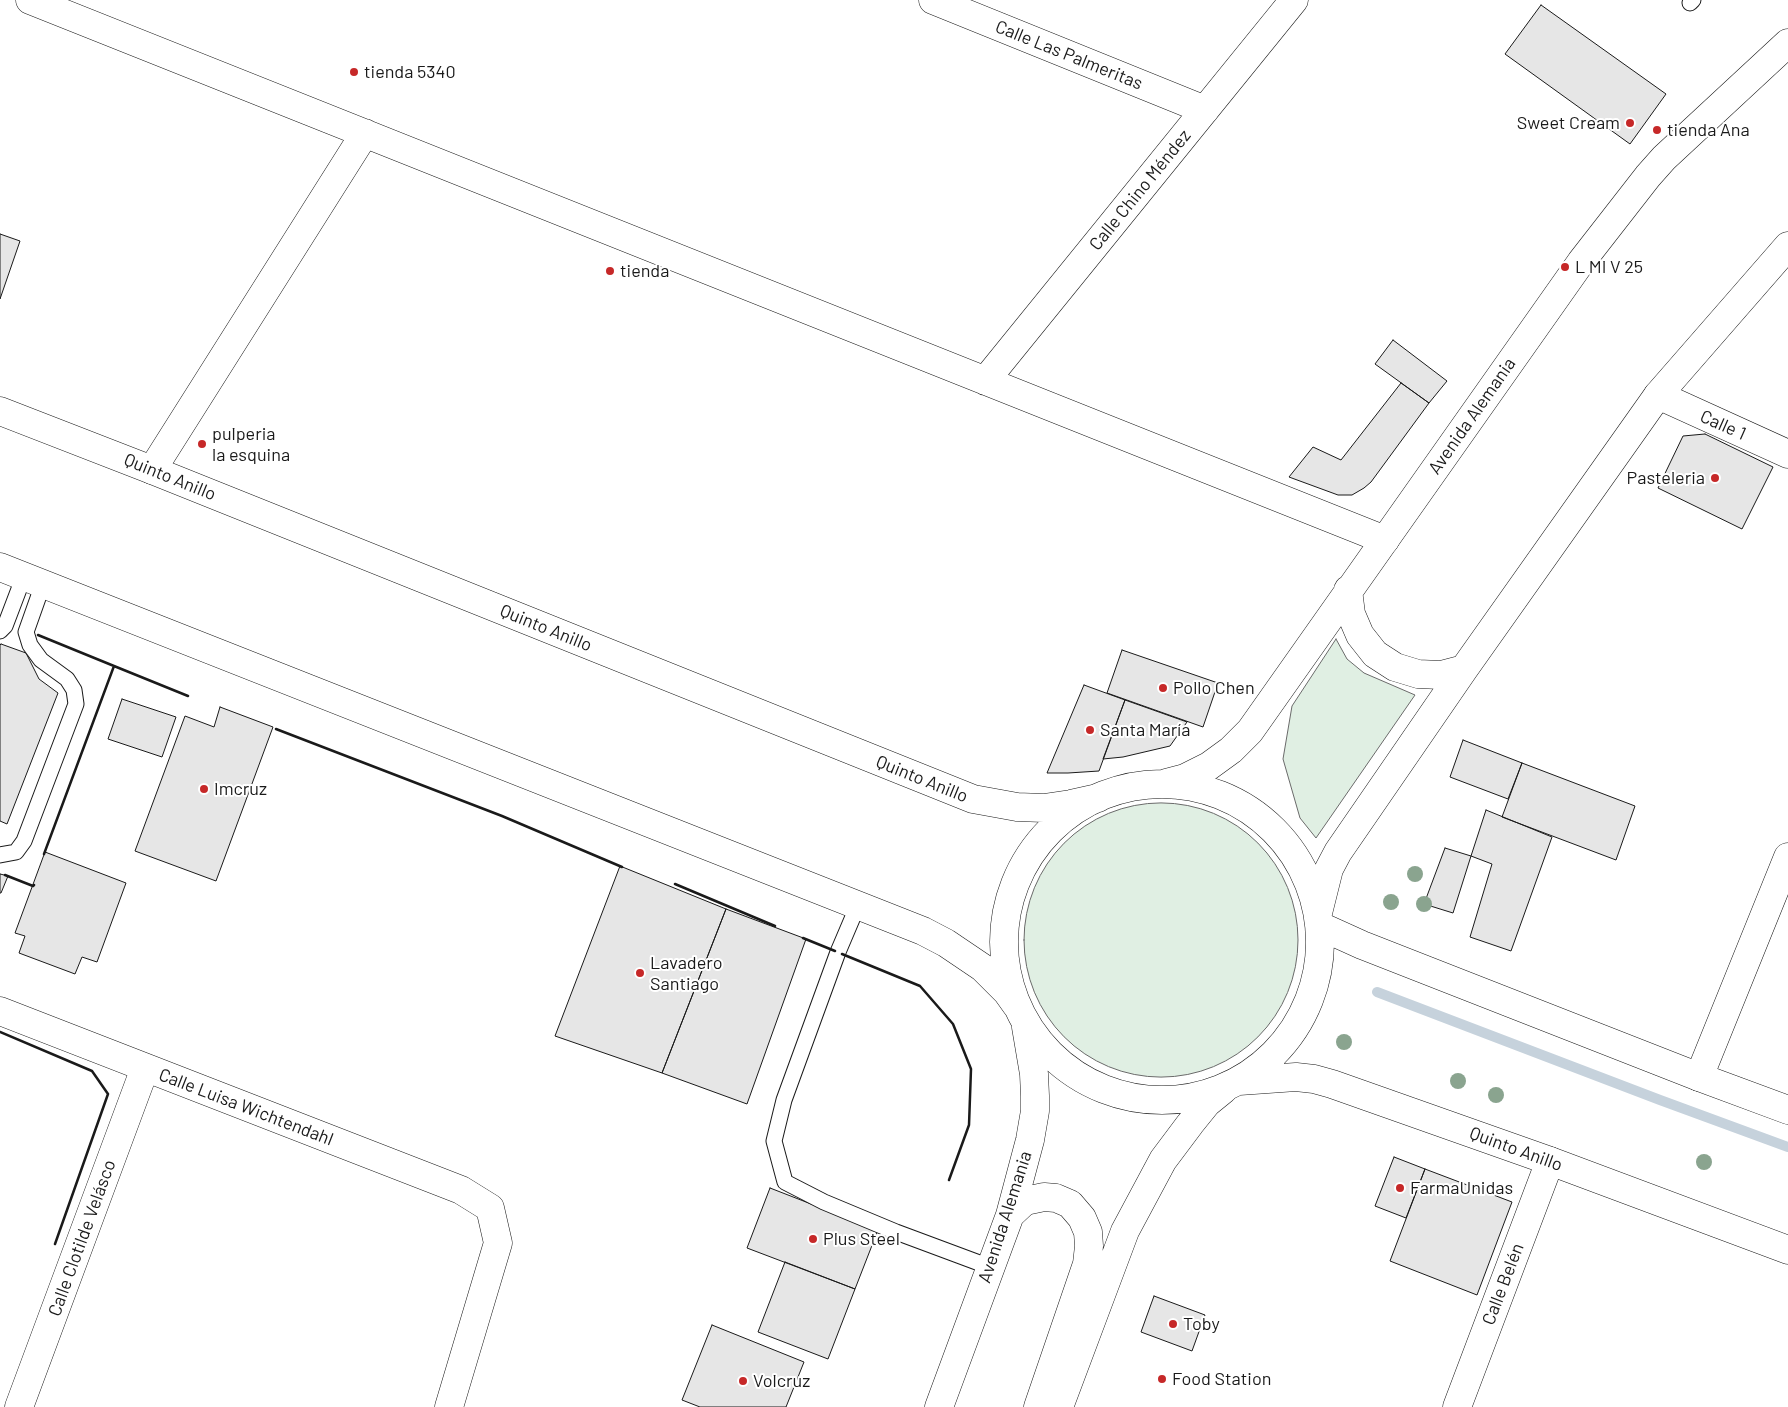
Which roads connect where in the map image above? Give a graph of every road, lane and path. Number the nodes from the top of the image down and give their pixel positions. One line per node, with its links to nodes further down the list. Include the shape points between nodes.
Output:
1 (30, 0): 6 (main road)
2 (933, 0): 5 (main road, Calle Las Palmeritas)
3 (1294, 0): 5 (main road, Calle Chino Méndez)
4 (1788, 43): 13 (main road, Avenida Alemania, via 1648,176 1581,262)
5 (1205, 110): 8 (main road, Calle Chino Méndez)
6 (365, 134): 8 (main road); 12 (main road)
7 (1788, 246): 9 (main road)
8 (985, 380): 13 (main road)
9 (1658, 396): 11 (main road, Calle 1); 17 (main road)
10 (0, 410): 12 (main road, Quinto Anillo)
11 (1788, 454)
12 (152, 470): 19 (main road, Quinto Anillo, via 973,799 990,804 1044,808)
13 (1384, 540): 15 (main road, Avenida Alemania)
14 (22, 575): 16 (lane, via 6,626); 20 (lane, via 30,645 41,660 67,679 74,690 76,704 24,841 16,852); 22 (main road)
15 (1348, 590): 17 (main road, via 1351,614 1360,635 1375,654 1388,663 1418,674 1441,675); 18 (main road, Avenida Alemania, via 1250,731 1209,766 1185,778)
16 (0, 630)
17 (1464, 669): 23 (main road, via 1338,852 1329,870)
18 (1162, 784): 19 (main road, via 1140,786); 23 (main road, via 1208,791 1231,800 1272,828 1302,866)
19 (1098, 798): 25 (main road, via 1079,808 1044,836 1018,876 1010,898 1005,920 1006,967)
20 (0, 855)
21 (1788, 857): 27 (main road)
22 (858, 905): 25 (main road, via 946,943 983,968 1007,992); 33 (lane, via 784,1100 774,1140 785,1182 824,1202)
23 (1319, 919): 27 (main road, via 1362,945); 28 (main road, via 1321,949 1318,972 1303,1016 1275,1053)
24 (0, 1011): 26 (main road, Calle Luisa Wichtendahl)
25 (1021, 1013): 28 (main road, via 1039,1042 1057,1061 1078,1076 1110,1091 1152,1100 1178,1099 1203,1095); 31 (main road, Avenida Alemania, via 1034,1074 1035,1111)
26 (145, 1068): 34 (main road, Calle Clotilde Velásco); 35 (main road, Calle Luisa Wichtendahl, via 461,1190 490,1208 498,1243)
27 (1699, 1077): 29 (main road)
28 (1233, 1083): 30 (main road, Quinto Anillo, via 1277,1077 1314,1079); 38 (main road, via 1201,1110 1163,1160 1110,1269)
29 (1788, 1110)
30 (1550, 1161): 32 (main road, Quinto Anillo); 39 (main road, Calle Belén)
31 (1010, 1216): 33 (main road, Avenida Alemania); 37 (main road, via 1024,1201 1056,1198 1070,1204 1082,1218 1088,1232 1087,1264)
32 (1788, 1250)
33 (990, 1267): 36 (main road, Avenida Alemania)
34 (19, 1407)
35 (449, 1407)
36 (939, 1407)
37 (1038, 1407)
38 (1059, 1407)
39 (1457, 1407)

